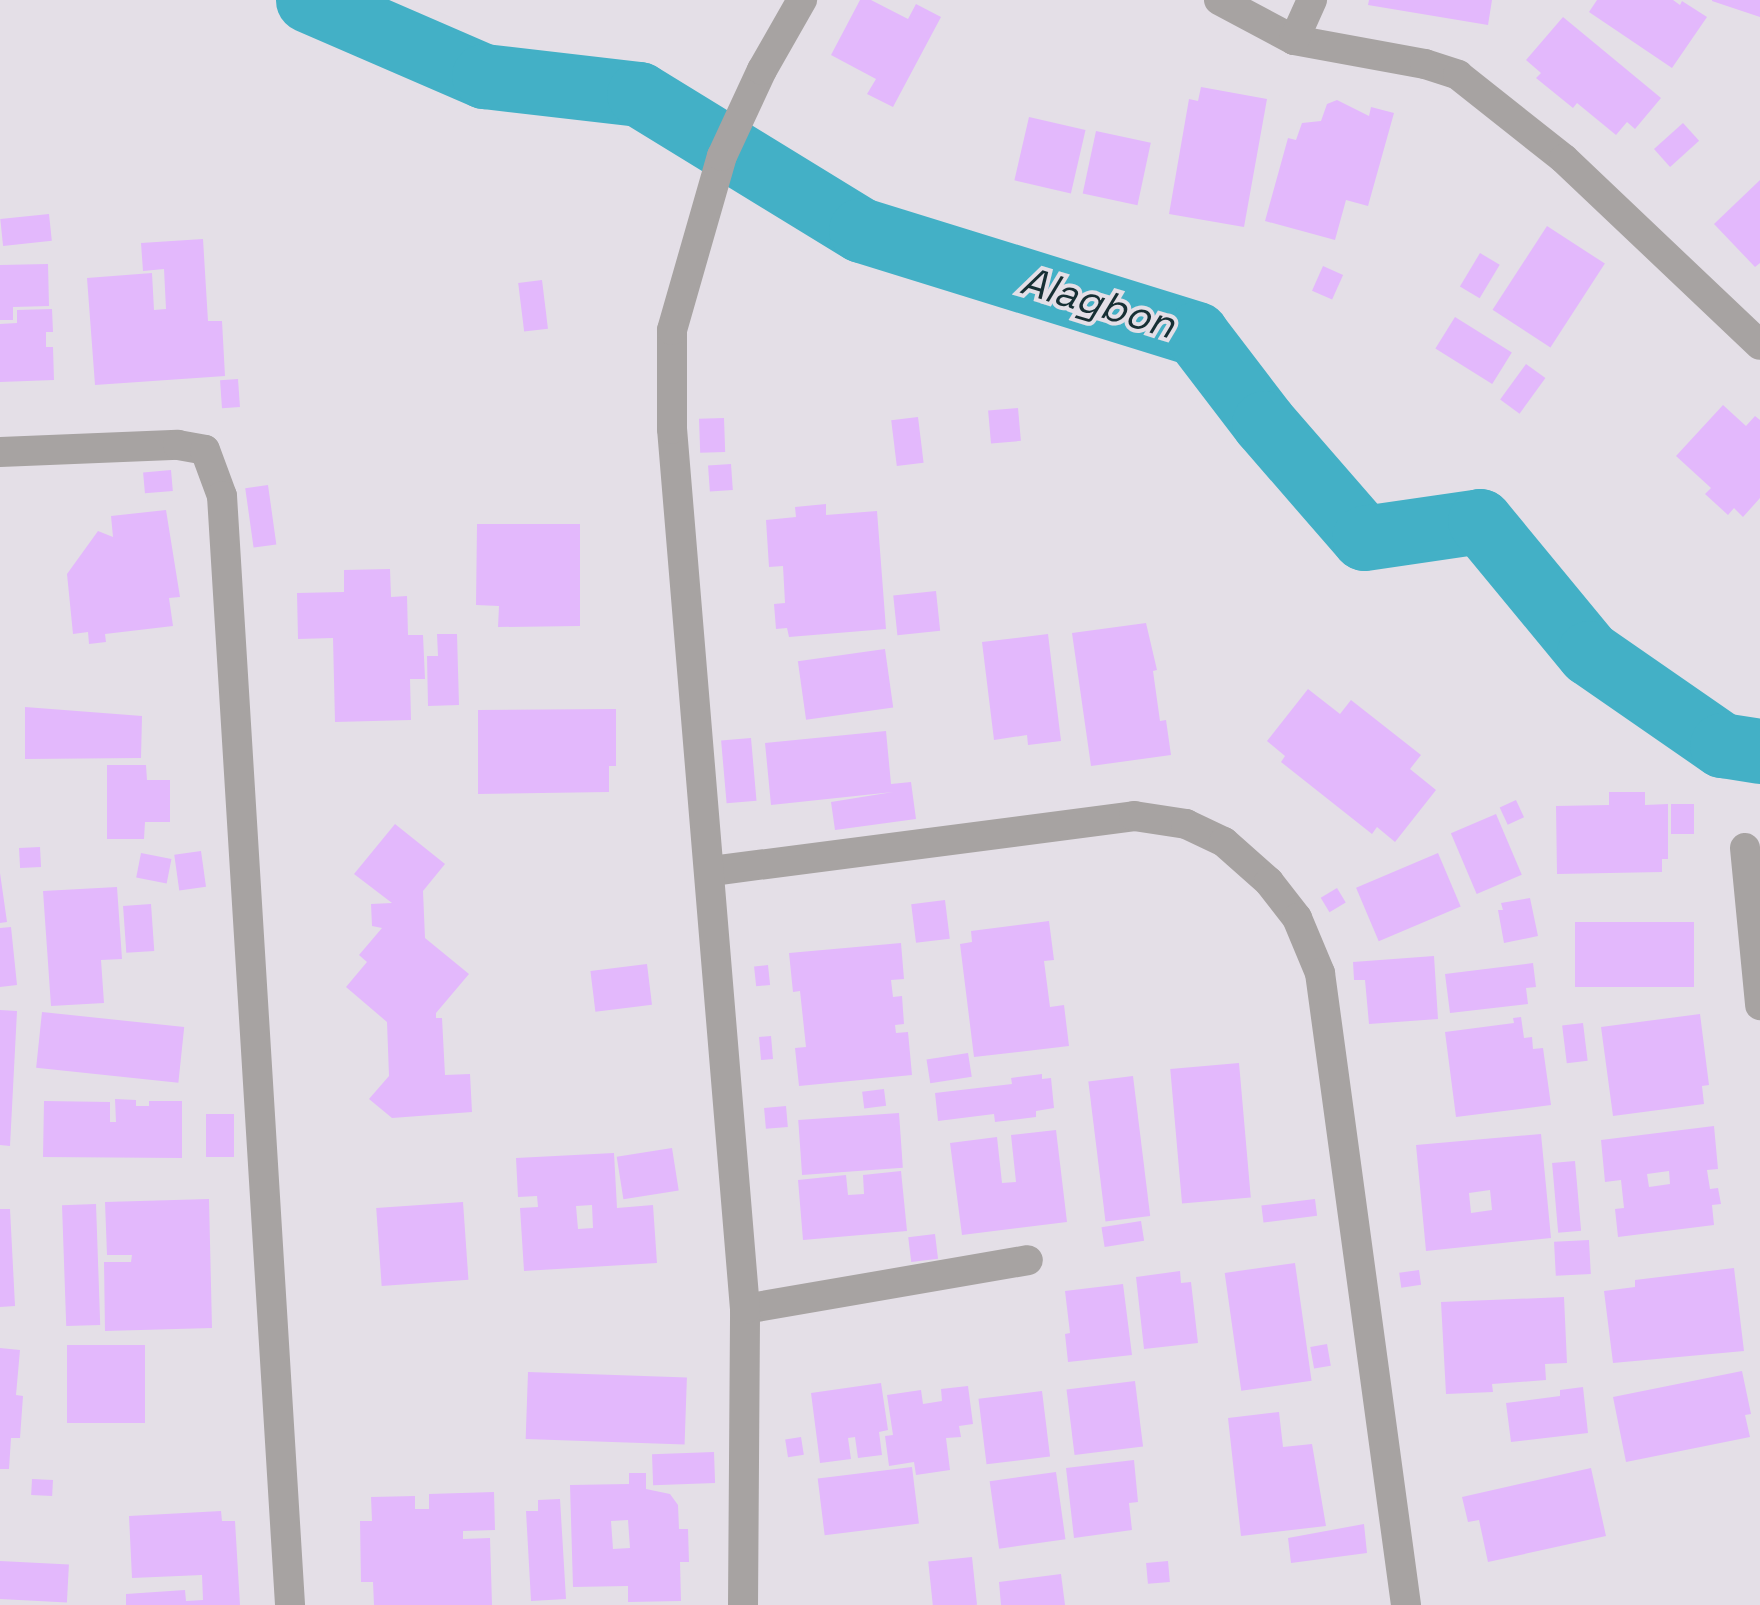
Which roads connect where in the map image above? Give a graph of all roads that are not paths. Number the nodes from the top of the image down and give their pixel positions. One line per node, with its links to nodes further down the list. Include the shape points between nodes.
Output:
1 (802, 0): 8 (street, via 722,156 672,330 672,429)
2 (1218, 0): 4 (street)
3 (1312, 0): 4 (street)
4 (1294, 40): 5 (street, via 1458,75 1564,158)
5 (1760, 345)
6 (0, 452): 12 (street, via 178,445 205,450 222,496)
7 (1745, 848): 9 (street)
8 (712, 871): 11 (street); 14 (street, via 1134,816 1186,824 1212,836 1269,882 1297,918 1320,973)
9 (1760, 1005)
10 (1028, 1260): 11 (street)
11 (746, 1309): 13 (street)
12 (290, 1605)
13 (743, 1605)
14 (1406, 1605)

